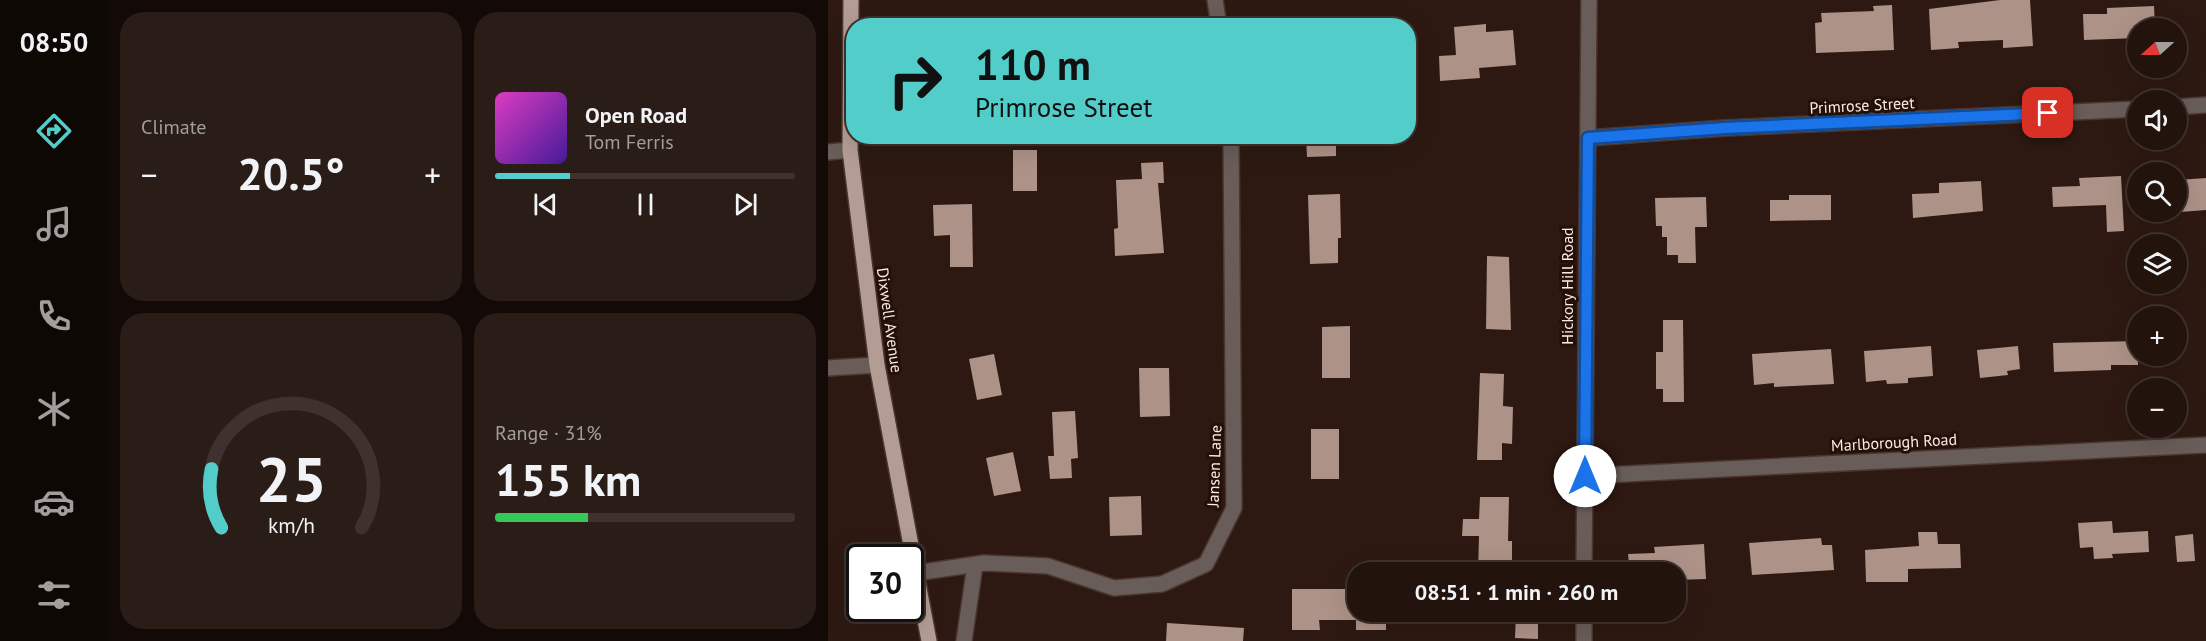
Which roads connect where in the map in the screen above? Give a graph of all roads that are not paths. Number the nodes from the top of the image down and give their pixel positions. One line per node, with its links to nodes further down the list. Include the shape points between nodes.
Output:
1 (851, 0): 4 (main road, Dixwell Avenue)
2 (1215, 0): 5 (street)
3 (1589, 0): 9 (street, Hickory Hill Road)
4 (851, 18)
5 (1218, 18)
6 (2206, 105): 7 (street)
7 (2187, 106)
8 (2127, 110): 9 (street, Primrose Street)
9 (1588, 138): 17 (street, Hickory Hill Road)
10 (850, 144): 12 (main road, Dixwell Avenue)
11 (1231, 144): 20 (street, Jansen Lane, via 1234,508 1206,564 1162,584 1114,588 1048,566)
12 (850, 150): 13 (street); 14 (main road, Dixwell Avenue)
13 (828, 152)
14 (877, 365): 15 (street); 18 (main road, Dixwell Avenue)
15 (828, 368)
16 (2206, 445): 17 (street, Marlborough Road)
17 (1585, 476): 19 (street, Hickory Hill Road)
18 (911, 544)
19 (1584, 562)
20 (975, 564): 21 (street, Jansen Lane); 25 (street)
21 (924, 572)
22 (924, 615): 24 (main road, Dixwell Avenue)
23 (1584, 622): 26 (street)
24 (929, 641)
25 (964, 641)
26 (1584, 641)

